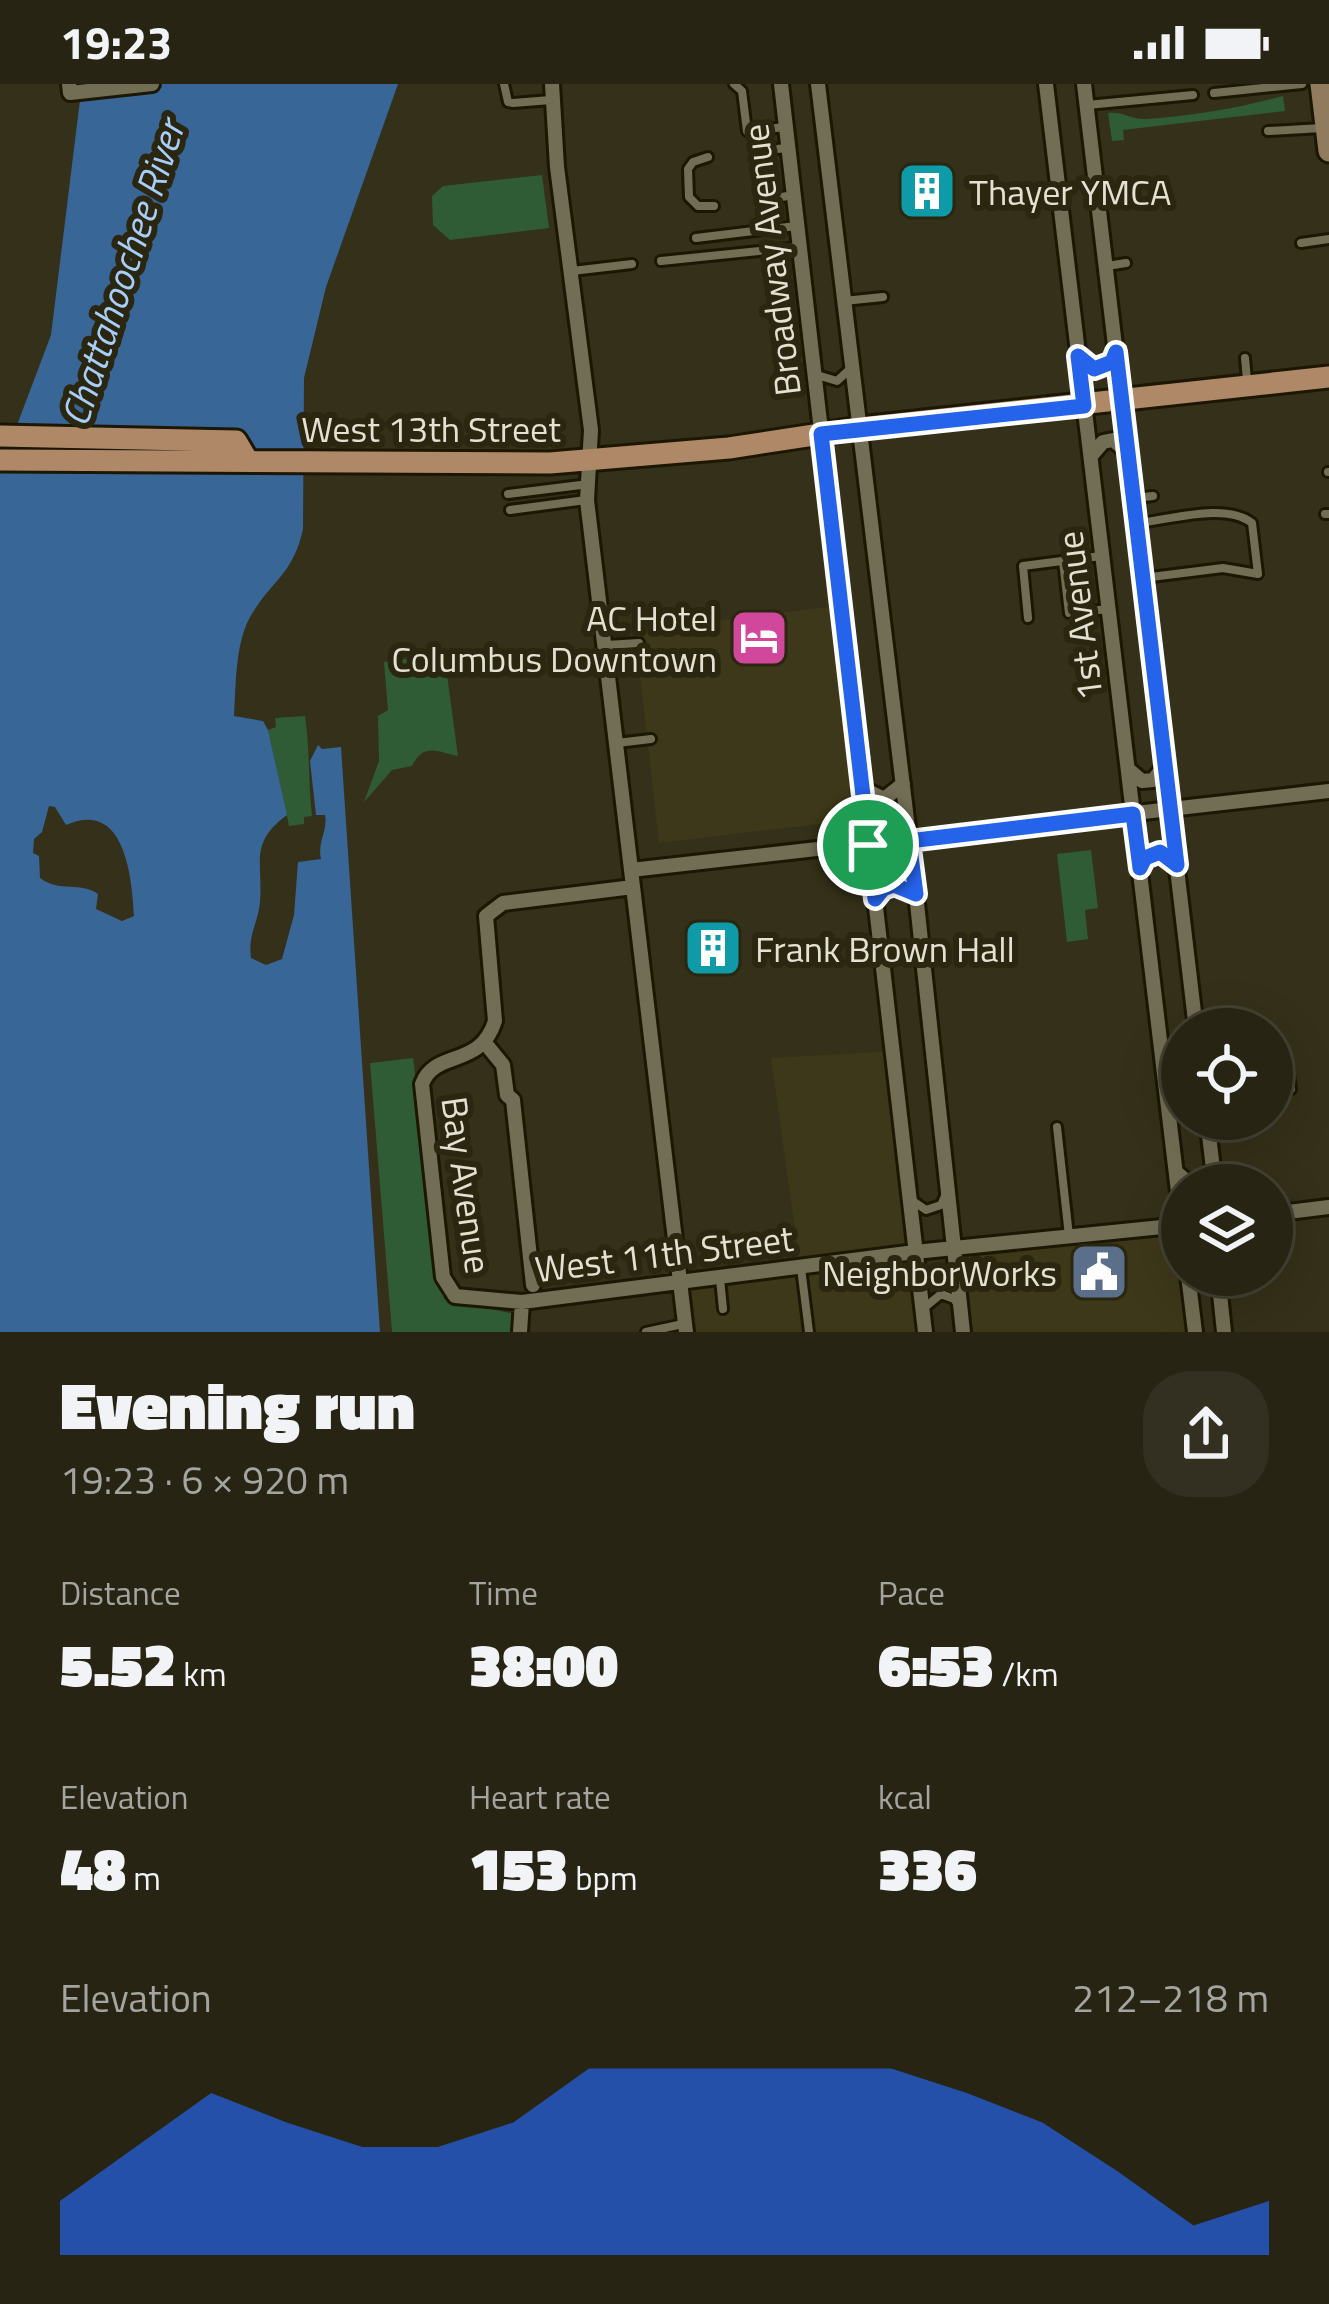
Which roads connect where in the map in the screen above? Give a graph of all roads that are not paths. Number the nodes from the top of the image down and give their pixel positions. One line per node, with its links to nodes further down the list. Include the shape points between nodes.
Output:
1 (69, 84): 2 (street, via 70,93)
2 (152, 84)
3 (504, 84): 11 (lane, via 513,104)
4 (734, 84): 15 (lane, via 747,131)
5 (781, 84): 15 (street, Broadway Avenue)
6 (818, 84): 35 (street, Broadway Avenue)
7 (1046, 84): 37 (street, 1st Avenue)
8 (1084, 84): 14 (street, 1st Avenue)
9 (1301, 84): 12 (lane)
10 (1321, 84): 17 (main road)
11 (550, 89): 33 (street)
12 (1214, 93)
13 (1193, 95): 14 (lane)
14 (1087, 105): 32 (street, 1st Avenue)
15 (786, 126): 18 (street, Broadway Avenue)
16 (1268, 131): 17 (lane, via 1308,126)
17 (1328, 136)
18 (788, 148): 19 (lane); 21 (street, Broadway Avenue)
19 (757, 152)
20 (708, 157): 23 (lane, via 688,169 689,197)
21 (794, 196): 22 (lane); 24 (street, Broadway Avenue)
22 (763, 200)
23 (714, 206)
24 (797, 226): 25 (lane); 28 (street, Broadway Avenue)
25 (696, 238)
26 (1329, 239): 27 (lane)
27 (1301, 243)
28 (800, 247): 29 (lane); 40 (street, Broadway Avenue)
29 (662, 261)
30 (1126, 263): 32 (lane)
31 (632, 264): 33 (lane)
32 (1106, 266): 36 (street, 1st Avenue)
33 (572, 271): 52 (street)
34 (883, 296): 35 (lane)
35 (844, 301): 38 (street, Broadway Avenue)
36 (1116, 352): 37 (street, via 1094,369); 43 (street, 1st Avenue)
37 (1078, 356): 44 (street, 1st Avenue)
38 (851, 357): 40 (lane, via 837,381); 45 (street, Broadway Avenue)
39 (1245, 358): 42 (lane)
40 (814, 368): 46 (street, Broadway Avenue)
41 (1329, 377): 42 (main road, West 13th Street)
42 (1248, 387): 43 (main road, West 13th Street)
43 (1122, 402): 44 (main road, West 13th Street); 48 (street, 1st Avenue)
44 (1084, 406): 45 (main road, West 13th Street); 49 (street, 1st Avenue)
45 (860, 428): 46 (main road, West 13th Street); 70 (street, Broadway Avenue)
46 (821, 434): 51 (main road, West 13th Street, via 550,463); 71 (street, Broadway Avenue)
47 (0, 436): 51 (main road, via 236,441)
48 (1128, 452): 49 (street, via 1113,440); 55 (street, 1st Avenue)
49 (1090, 456): 59 (street, 1st Avenue)
50 (0, 460): 51 (main road, West 13th Street)
51 (248, 461)
52 (590, 484): 53 (lane); 56 (street)
53 (508, 494)
54 (1153, 496): 55 (lane)
55 (1133, 498): 58 (street, 1st Avenue)
56 (587, 500): 57 (lane); 65 (street)
57 (510, 509)
58 (1136, 524): 61 (street, 1st Avenue); 61 (lane, via 1224,514 1252,523 1258,574 1223,568)
59 (1102, 556): 60 (lane); 62 (street, 1st Avenue)
60 (1063, 561): 62 (lane, via 1069,613); 63 (lane, via 1023,566)
61 (1143, 578): 68 (street, 1st Avenue)
62 (1108, 609): 69 (street, 1st Avenue)
63 (1028, 618)
64 (639, 643): 65 (lane)
65 (604, 646): 67 (street)
66 (651, 740): 67 (lane)
67 (617, 743): 79 (street)
68 (1165, 765): 69 (street, via 1153,780); 73 (street, 1st Avenue)
69 (1128, 769): 74 (street, 1st Avenue)
70 (903, 784): 71 (street, via 884,799); 75 (street, Broadway Avenue)
71 (862, 788): 76 (street, Broadway Avenue)
72 (1329, 791): 73 (street)
73 (1170, 809): 74 (street); 77 (street, 1st Avenue)
74 (1133, 814): 75 (street); 78 (street, 1st Avenue)
75 (909, 841): 76 (street); 81 (street, Broadway Avenue)
76 (868, 845): 79 (street); 82 (street, Broadway Avenue)
77 (1177, 865): 78 (street, via 1160,852); 83 (street, 1st Avenue)
78 (1140, 868): 86 (street, 1st Avenue)
79 (631, 870): 80 (street)
80 (633, 887): 84 (street, Bay Avenue, via 490,910 484,925 495,1021); 97 (street)
81 (916, 894): 82 (street, via 894,885); 87 (street, Broadway Avenue)
82 (875, 899): 88 (street, Broadway Avenue)
83 (1194, 1008)
84 (485, 1043): 98 (street, via 503,1065 513,1100); 99 (street, Bay Avenue, via 435,1066 422,1084 443,1277)
85 (1057, 1127): 92 (lane)
86 (1175, 1164)
87 (946, 1194): 88 (lane, via 926,1210); 93 (street, Broadway Avenue)
88 (909, 1198): 94 (street, Broadway Avenue)
89 (1329, 1207): 90 (street)
90 (1293, 1211)
91 (1161, 1227): 92 (street, West 11th Street)
92 (1069, 1236): 93 (street, West 11th Street)
93 (953, 1248): 94 (street, West 11th Street); 103 (street, Broadway Avenue)
94 (915, 1252): 95 (street, West 11th Street); 105 (street, Broadway Avenue)
95 (801, 1267): 96 (street, West 11th Street); 109 (lane)
96 (720, 1277): 97 (street, West 11th Street); 104 (lane)
97 (680, 1282): 102 (street, West 11th Street); 106 (street)
98 (533, 1285)
99 (454, 1296): 102 (street, West 11th Street)
100 (1191, 1296): 112 (street)
101 (1220, 1296): 113 (street)
102 (522, 1302): 107 (street, Bay Avenue)
103 (960, 1307): 105 (lane, via 941,1294); 111 (street, Broadway Avenue)
104 (723, 1309)
105 (922, 1311): 110 (street, Broadway Avenue)
106 (685, 1328): 108 (lane)
107 (520, 1332)
108 (646, 1332)
109 (809, 1332)
110 (925, 1332)
111 (963, 1332)
112 (1195, 1332)
113 (1224, 1332)

